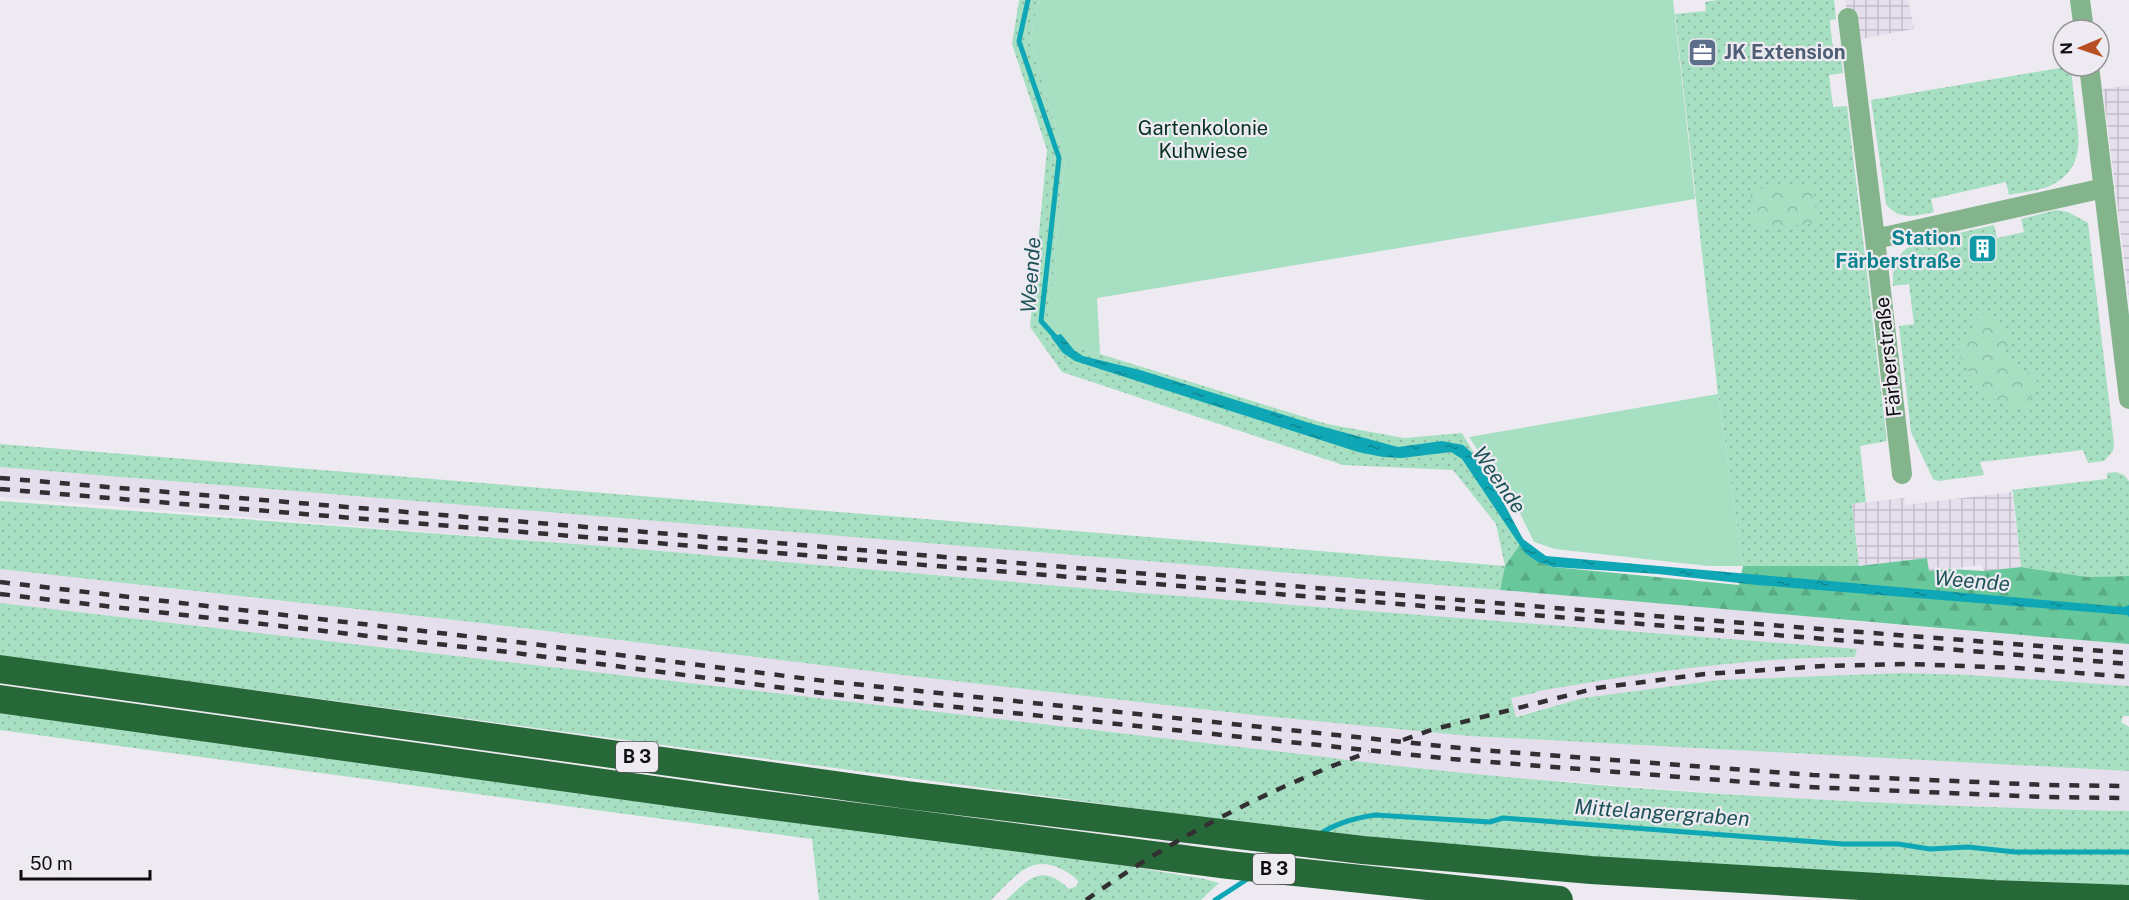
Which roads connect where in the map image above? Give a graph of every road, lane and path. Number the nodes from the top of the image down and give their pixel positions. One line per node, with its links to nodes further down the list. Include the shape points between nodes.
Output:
1 (2080, 0): 3 (street)
2 (1848, 18): 6 (street, Färberstraße)
3 (2082, 18)
4 (2090, 78): 5 (street)
5 (2104, 188): 6 (street); 7 (street)
6 (1875, 239): 8 (street, Färberstraße)
7 (2129, 399)
8 (1902, 474)
9 (0, 669): 11 (highway, B 3, via 908,795 1363,850 1591,870 1994,894)
10 (0, 699): 12 (highway, B 3, via 1229,865)
11 (2129, 898)
12 (1559, 900)

